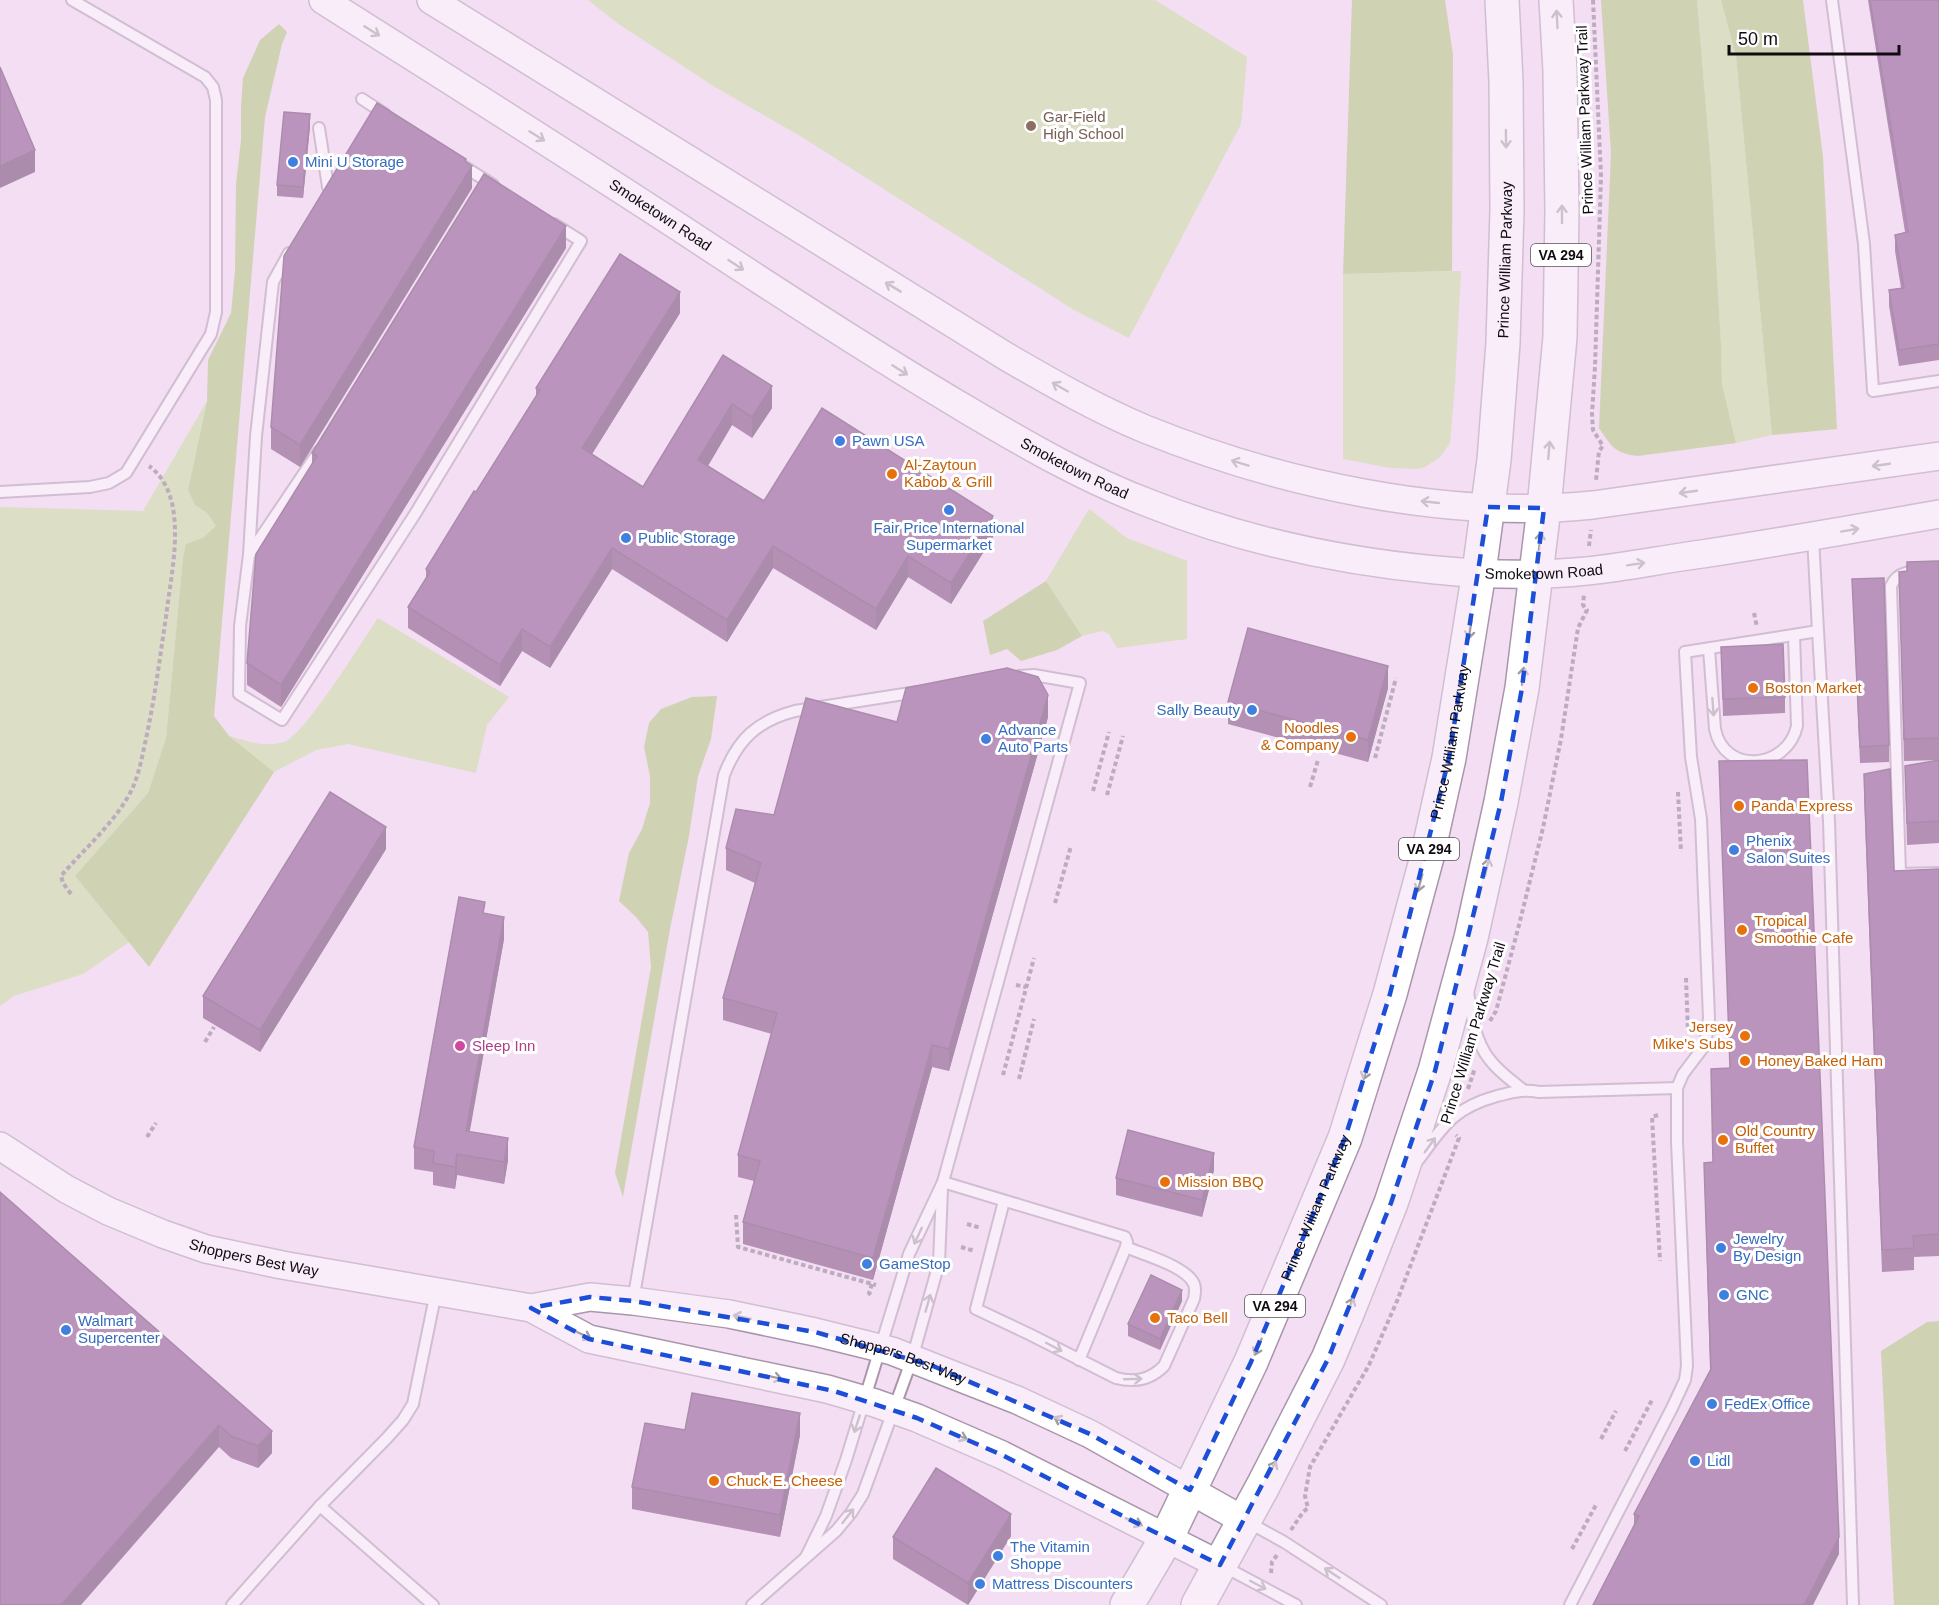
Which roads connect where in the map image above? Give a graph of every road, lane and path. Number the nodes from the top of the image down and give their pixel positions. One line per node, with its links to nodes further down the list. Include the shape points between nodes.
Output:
1 (72, 0): 19 (lane, via 205,77 216,100 216,312 211,334)
2 (323, 0): 28 (main road, Smoketown Road, one-way to 28, via 913,378 1084,475 1151,505 1284,546 1347,558)
3 (430, 0): 22 (main road, one-way to 3, via 1351,491 1278,474 1209,453 1076,397)
4 (1502, 0): 22 (highway, Prince William Parkway / VA 294, one-way to 22, via 1507,210 1503,343)
5 (1556, 0): 23 (highway, VA 294, one-way to 5, via 1560,338 1562,211)
6 (1593, 0): 18 (path, Prince William Parkway Trail, via 1601,176 1592,414 1593,430 1603,446)
7 (1832, 0): 16 (lane, via 1864,244 1873,392)
8 (362, 99): 9 (lane, via 373,113)
9 (396, 121)
10 (319, 128): 13 (lane, via 331,182)
11 (455, 160): 12 (lane, via 482,185)
12 (504, 192)
13 (322, 197)
14 (543, 216): 26 (lane, via 581,241 415,514 282,720 239,694 240,626)
15 (294, 245): 26 (lane, via 273,282 256,436)
16 (1939, 381)
17 (324, 442): 26 (lane)
18 (1599, 451)
19 (136, 456): 21 (lane, via 126,473 109,483); 50 (path, via 155,470 168,489 174,521 174,552 157,684 133,788 62,876)
20 (1939, 456): 23 (main road, one-way to 23, via 1617,502)
21 (0, 492)
22 (1488, 507): 23 (main road); 28 (highway, Prince William Parkway / VA 294)
23 (1544, 508): 29 (highway, VA 294, one-way to 23)
24 (1939, 514): 25 (main road, Smoketown Road, one-way to 24)
25 (1812, 537): 29 (main road, Smoketown Road, one-way to 25, via 1587,571); 33 (lane)
26 (249, 555)
27 (1939, 571): 49 (lane, via 1901,573 1891,586 1900,874)
28 (1479, 573): 29 (main road, Smoketown Road); 90 (highway, Prince William Parkway / VA 294, one-way to 90, via 1449,758 1427,857 1345,1138 1251,1362)
29 (1536, 573): 53 (highway, VA 294, one-way to 29, via 1522,688)
30 (1583, 604): 61 (path, Prince William Parkway Trail, via 1587,610 1578,628 1543,828 1496,1011)
31 (1754, 613): 32 (path)
32 (1758, 630)
33 (1818, 631): 34 (lane); 107 (lane, via 1829,833)
34 (1794, 635): 35 (lane); 35 (lane, one-way to 34, via 1718,740 1742,759 1766,761 1788,747 1796,734)
35 (1708, 649): 64 (lane, via 1685,652 1691,757 1701,819 1709,1024 1705,1045)
36 (1004, 678): 71 (lane, via 1034,675 1080,683)
37 (1396, 678): 41 (path)
38 (923, 691): 79 (lane, via 779,715 760,724 731,756 724,776)
39 (1109, 732): 44 (path)
40 (1123, 736): 46 (path)
41 (1375, 758)
42 (1318, 760): 43 (path)
43 (1310, 787)
44 (1092, 791)
45 (1678, 792): 48 (path)
46 (1107, 795)
47 (1071, 846): 51 (path)
48 (1681, 852)
49 (1939, 873)
50 (71, 894)
51 (1055, 903)
52 (1034, 958): 56 (path)
53 (1464, 965): 61 (lane, via 1470,1007); 72 (highway, VA 294, via 1435,1071)
54 (1686, 978): 59 (path)
55 (1016, 985): 56 (path)
56 (1026, 987): 62 (path)
57 (1034, 1019): 63 (path)
58 (214, 1027): 60 (path)
59 (1688, 1032)
60 (205, 1042)
61 (1482, 1046): 65 (lane, via 1493,1064); 66 (path, Prince William Parkway Trail)
62 (1003, 1075)
63 (1019, 1079)
64 (1677, 1088): 65 (lane, via 1539,1092); 106 (lane, via 1688,1366 1685,1380)
65 (1522, 1089): 66 (lane)
66 (1461, 1111): 72 (lane, one-way to 66, via 1437,1134); 93 (path, Prince William Parkway Trail, via 1454,1133 1459,1138 1397,1301 1370,1365 1310,1467 1305,1496 1308,1508)
67 (1658, 1114): 76 (path, via 1652,1117)
68 (156, 1123): 69 (path)
69 (147, 1137)
70 (0, 1146): 77 (main road, Shoppers Best Way, via 108,1211 206,1249)
71 (943, 1182): 73 (lane); 81 (lane, one-way to 81, via 909,1254); 82 (lane, one-way to 71, via 939,1263)
72 (1395, 1192): 94 (highway, VA 294, one-way to 72, via 1328,1359)
73 (1004, 1201): 75 (lane, via 1125,1237); 83 (lane, one-way to 83, via 976,1309)
74 (736, 1215): 78 (path, via 738,1247 874,1284 869,1293)
75 (1126, 1247): 83 (lane); 83 (lane, one-way to 75, via 1130,1382 1156,1375 1167,1360 1194,1299 1194,1282 1187,1275)
76 (1660, 1260)
77 (436, 1292): 80 (main road, Shoppers Best Way); 92 (lane, via 413,1404 387,1438)
78 (872, 1296)
79 (633, 1301): 80 (main road, Shoppers Best Way, via 590,1297); 81 (main road, Shoppers Best Way, one-way to 79, via 729,1314)
80 (531, 1308): 85 (main road, Shoppers Best Way, one-way to 85, via 589,1339)
81 (881, 1348): 82 (main road, Shoppers Best Way); 85 (lane)
82 (912, 1359): 86 (lane); 90 (main road, Shoppers Best Way, one-way to 82, via 1090,1434)
83 (1079, 1360)
84 (1653, 1398): 89 (path)
85 (865, 1400): 86 (main road, Shoppers Best Way); 97 (lane, one-way to 97, via 826,1516)
86 (894, 1410): 95 (main road, Shoppers Best Way, one-way to 95, via 1002,1455); 97 (lane, one-way to 86, via 836,1531 858,1503)
87 (1616, 1411): 88 (path)
88 (1601, 1439)
89 (1625, 1451)
90 (1190, 1490): 94 (main road, Shoppers Best Way); 95 (highway, Prince William Parkway / VA 294)
91 (1597, 1503): 96 (path)
92 (320, 1506): 99 (lane); 100 (lane)
93 (1303, 1512)
94 (1245, 1521): 98 (highway, VA 294); 105 (lane, one-way to 94, via 1292,1546)
95 (1167, 1537): 98 (main road, Shoppers Best Way); 102 (highway, Prince William Parkway / VA 294)
96 (1572, 1549)
97 (806, 1557): 101 (lane)
98 (1220, 1565): 103 (highway, VA 294); 104 (lane, one-way to 104)
99 (232, 1605)
100 (433, 1605)
101 (752, 1605)
102 (1127, 1605)
103 (1198, 1605)
104 (1296, 1605)
105 (1381, 1605)
106 (1570, 1605)
107 (1853, 1605)

